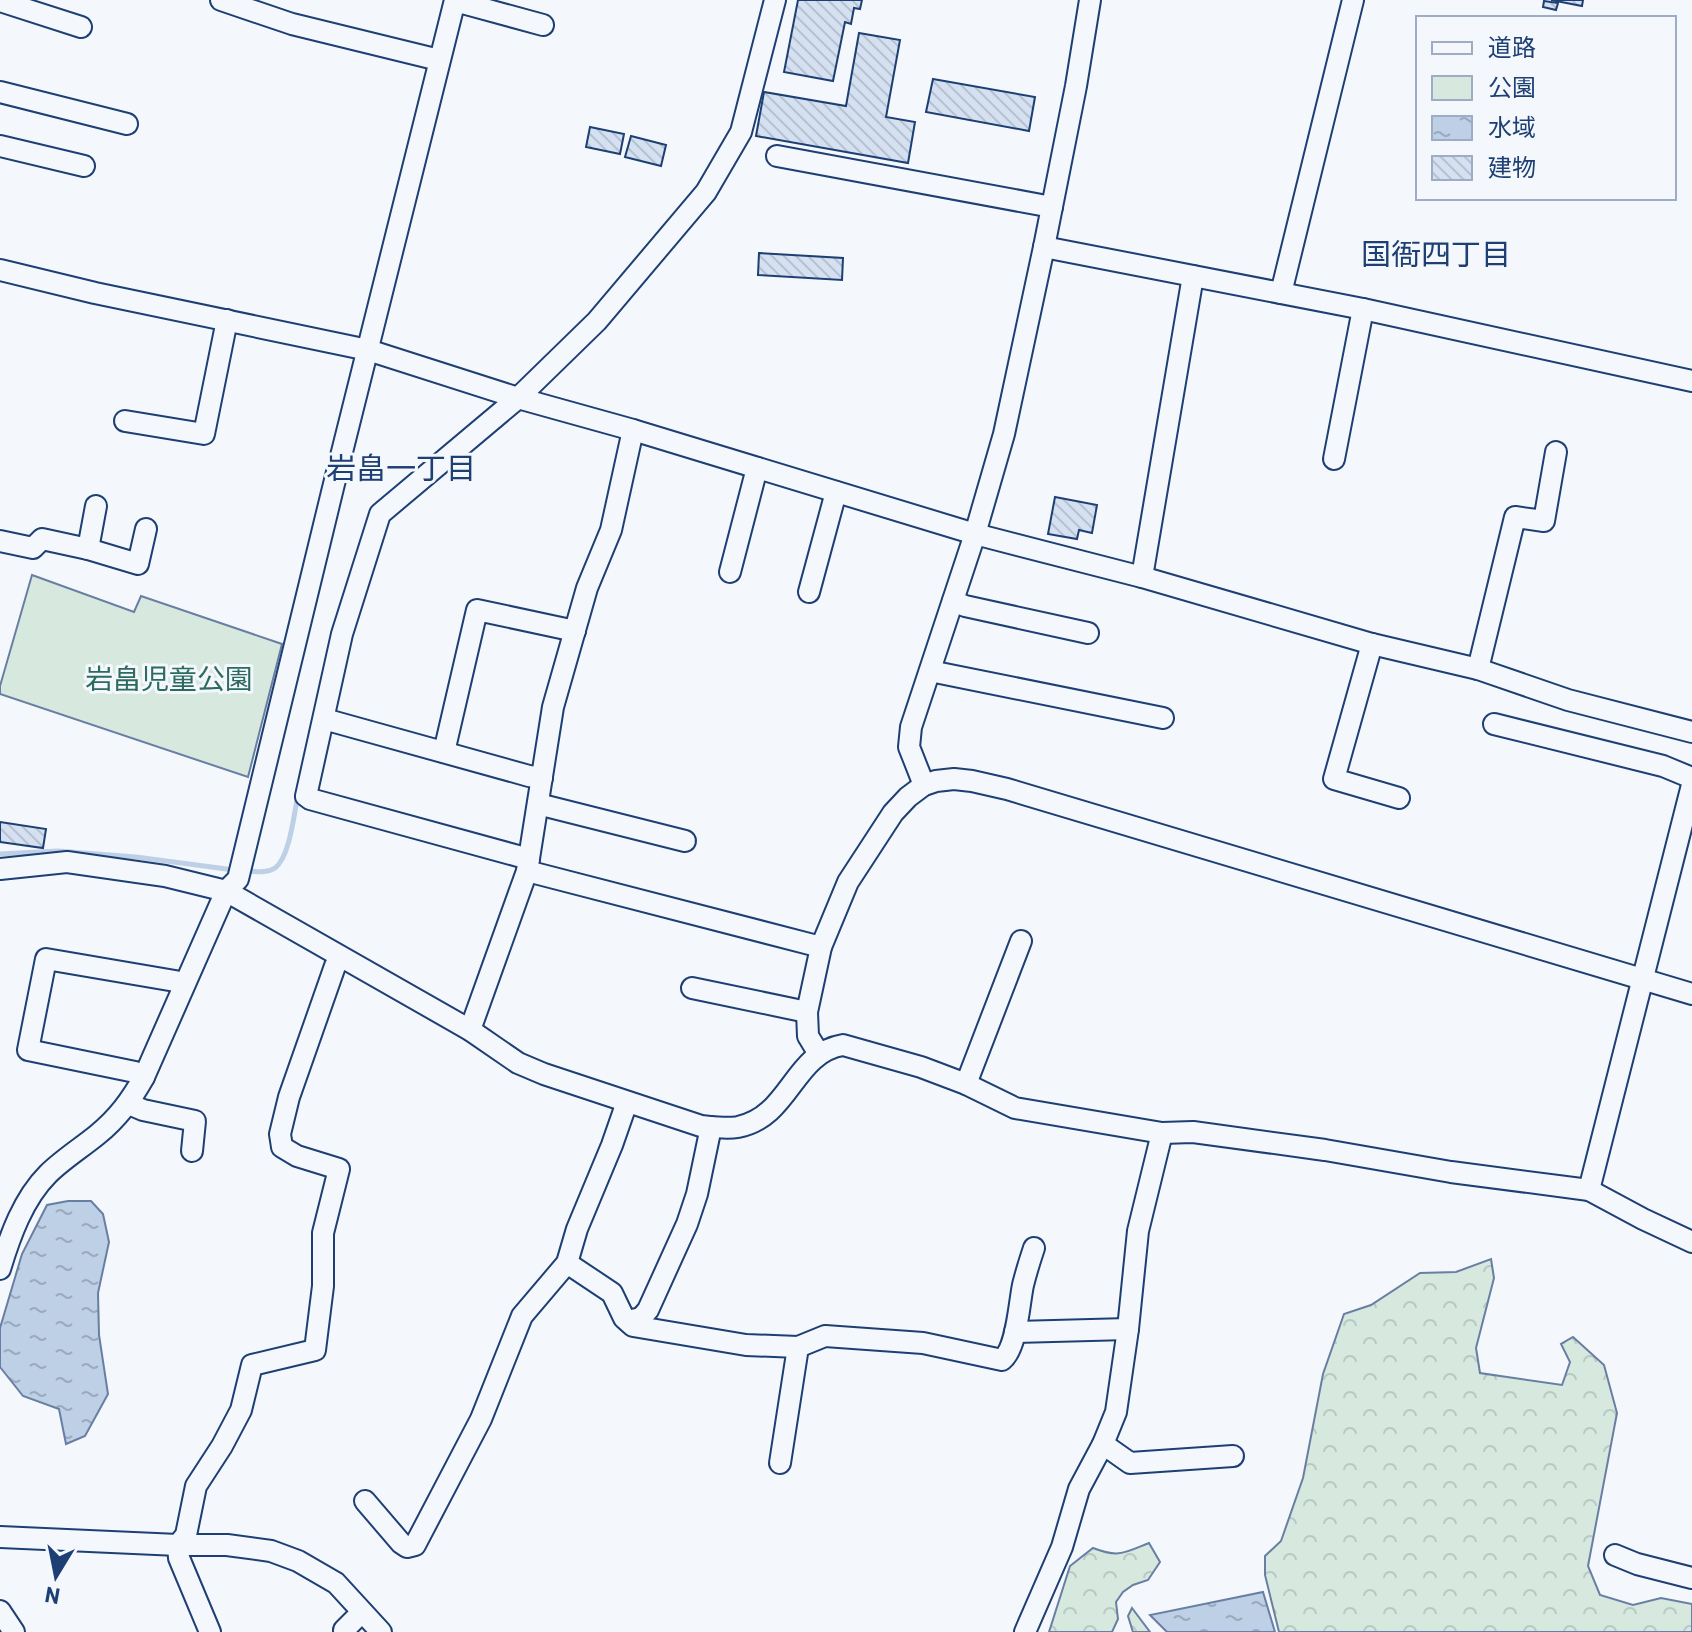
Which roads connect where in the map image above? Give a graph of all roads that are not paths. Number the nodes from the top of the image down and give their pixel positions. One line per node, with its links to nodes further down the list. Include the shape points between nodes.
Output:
1 (221, 0): 9 (street, via 292,24)
2 (455, 0): 7 (street); 9 (street)
3 (775, 0): 24 (street, via 741,132 706,192 597,321)
4 (1090, 0): 15 (street)
5 (1353, 0): 19 (street)
6 (0, 1): 8 (street)
7 (543, 25)
8 (81, 27)
9 (439, 60): 22 (street)
10 (0, 92): 11 (street)
11 (127, 124)
12 (0, 146): 14 (street)
13 (777, 156): 15 (street)
14 (84, 166)
15 (1052, 207): 16 (street)
16 (1044, 247): 18 (street); 33 (street, via 1004,434)
17 (0, 270): 21 (street)
18 (1193, 276): 19 (street); 37 (street)
19 (1281, 293): 20 (street)
20 (1363, 309): 23 (street); 28 (street)
21 (227, 320): 22 (street); 25 (street, via 204,434)
22 (368, 350): 24 (street); 59 (street, via 238,879)
23 (1692, 381)
24 (518, 398): 26 (street); 46 (street, via 380,514 342,634)
25 (125, 421)
26 (633, 430): 29 (street); 40 (street, via 611,530)
27 (1556, 452): 43 (street, via 1544,521 1515,517)
28 (1334, 459)
29 (757, 468): 30 (street); 36 (street)
30 (836, 492): 33 (street); 38 (street)
31 (96, 506): 35 (street)
32 (146, 529): 35 (street, via 138,564)
33 (975, 534): 37 (street); 39 (street)
34 (0, 541): 35 (street, via 33,548 42,539)
35 (88, 549)
36 (730, 572)
37 (1142, 577): 42 (street)
38 (809, 592)
39 (953, 601): 41 (street); 44 (street)
40 (575, 631): 49 (street, via 477,610); 50 (street, via 553,707)
41 (1088, 633)
42 (1372, 644): 43 (street); 54 (street, via 1334,779)
43 (1478, 669): 48 (street, via 1568,700)
44 (930, 671): 45 (street); 52 (street, via 909,747)
45 (1163, 718)
46 (324, 719): 49 (street); 57 (street, via 306,796 310,799)
47 (1494, 724): 51 (street)
48 (1692, 732)
49 (444, 752): 50 (street)
50 (542, 778): 55 (street)
51 (1692, 778)
52 (924, 785): 61 (street, via 893,813 848,882); 63 (street, via 954,779 1007,789)
53 (1692, 785): 63 (street)
54 (1399, 798)
55 (538, 804): 56 (street); 57 (street)
56 (685, 841)
57 (528, 865): 61 (street); 68 (street)
58 (0, 869): 59 (street, via 67,862)
59 (226, 891): 62 (street); 64 (street)
60 (1021, 941): 71 (street)
61 (821, 947): 67 (street)
62 (341, 958): 68 (street); 91 (street, via 280,1134 282,1147 297,1156 339,1169 323,1233 315,1350 252,1365 241,1410 196,1486 186,1535)
63 (1642, 979): 66 (street); 77 (street)
64 (184, 985): 70 (street); 70 (street, via 46,959 28,1050)
65 (692, 988): 67 (street)
66 (1692, 994)
67 (807, 1012): 69 (street, via 808,1036)
68 (470, 1030): 72 (street, via 518,1063)
69 (819, 1054): 71 (street, via 843,1045); 74 (street, via 770,1112 741,1127)
70 (144, 1077): 73 (street)
71 (966, 1084): 75 (street, via 1015,1108)
72 (627, 1102): 74 (street); 80 (street)
73 (129, 1104): 76 (street, via 195,1121); 81 (street, via 33,1192)
74 (711, 1127): 82 (street, via 687,1224 648,1310)
75 (1162, 1133): 77 (street, via 1193,1132); 83 (street, via 1138,1231)
76 (192, 1151)
77 (1589, 1190): 78 (street)
78 (1692, 1242)
79 (1034, 1248): 84 (street)
80 (567, 1263): 82 (street, via 612,1293); 89 (street, via 522,1316 481,1419 415,1545 401,1543)
81 (0, 1269)
82 (628, 1321): 85 (street, via 746,1345)
83 (1128, 1329): 84 (street); 86 (street, via 1116,1412)
84 (1015, 1332): 85 (street, via 1002,1360 923,1343 825,1336)
85 (798, 1347): 88 (street)
86 (1103, 1444): 87 (street, via 1130,1463); 100 (street, via 1079,1489 1062,1547)
87 (1233, 1456)
88 (780, 1463)
89 (365, 1501)
90 (0, 1537): 91 (street)
91 (178, 1545): 95 (street, via 271,1551 336,1583); 97 (street)
92 (1615, 1555): 93 (street)
93 (1692, 1578)
94 (0, 1611): 96 (street)
95 (362, 1612): 98 (street); 99 (street)
96 (14, 1632)
97 (210, 1632)
98 (344, 1632)
99 (381, 1632)
100 (1025, 1632)

